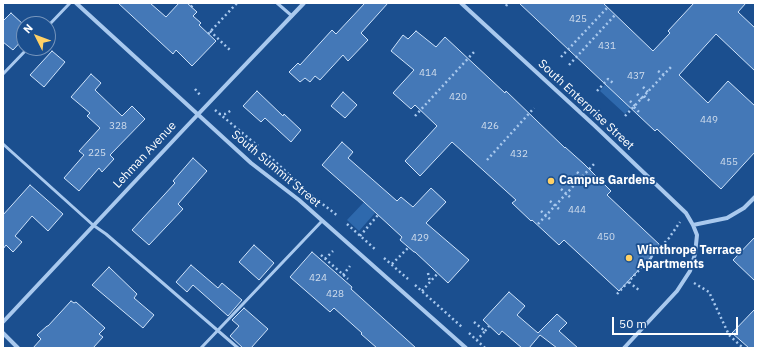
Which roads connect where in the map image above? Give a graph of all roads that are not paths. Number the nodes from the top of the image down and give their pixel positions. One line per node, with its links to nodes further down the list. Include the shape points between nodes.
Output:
1 (70, 3): 7 (lane)
2 (76, 3): 10 (street, South Summit Street)
3 (277, 3): 6 (lane)
4 (304, 3): 6 (street, Lehman Avenue)
5 (461, 3): 14 (street, South Enterprise Street, via 686,213)
6 (292, 16): 10 (street, Lehman Avenue)
7 (56, 18)
8 (20, 56): 9 (lane)
9 (3, 74)
10 (197, 115): 13 (street, South Summit Street); 15 (street, Lehman Avenue)
11 (3, 144): 15 (lane)
12 (755, 197): 14 (street, via 744,208 727,218)
13 (322, 221): 17 (lane); 22 (street, South Summit Street)
14 (693, 225): 23 (street, via 697,235 690,271 677,291)
15 (93, 226): 16 (street, Lehman Avenue); 17 (lane, via 106,234)
16 (3, 322)
17 (218, 331): 20 (lane); 21 (lane)
18 (3, 333): 19 (street)
19 (18, 348)
20 (202, 348)
21 (238, 348)
22 (466, 348)
23 (624, 348)

